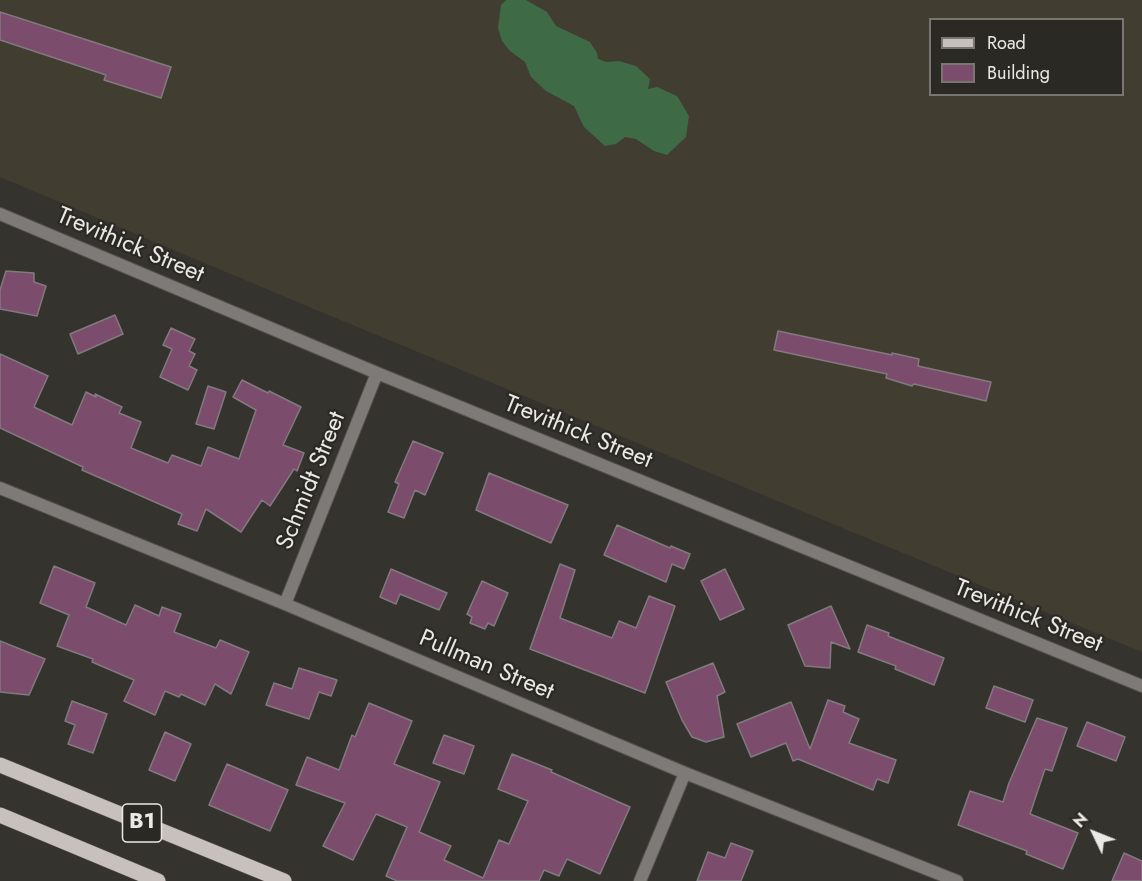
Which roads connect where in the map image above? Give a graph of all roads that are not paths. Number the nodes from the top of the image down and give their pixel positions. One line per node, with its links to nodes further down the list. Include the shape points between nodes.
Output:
1 (0, 214): 2 (street, Trevithick Street)
2 (377, 374): 4 (street, Schmidt Street); 5 (street, Trevithick Street)
3 (0, 488): 4 (street, Pullman Street)
4 (285, 604): 7 (street, Pullman Street)
5 (1142, 686)
6 (0, 765): 10 (main road, B1)
7 (685, 773): 11 (street); 12 (street, Pullman Street)
8 (0, 815): 9 (main road, B1)
9 (158, 881)
10 (284, 881)
11 (640, 881)
12 (957, 881)

